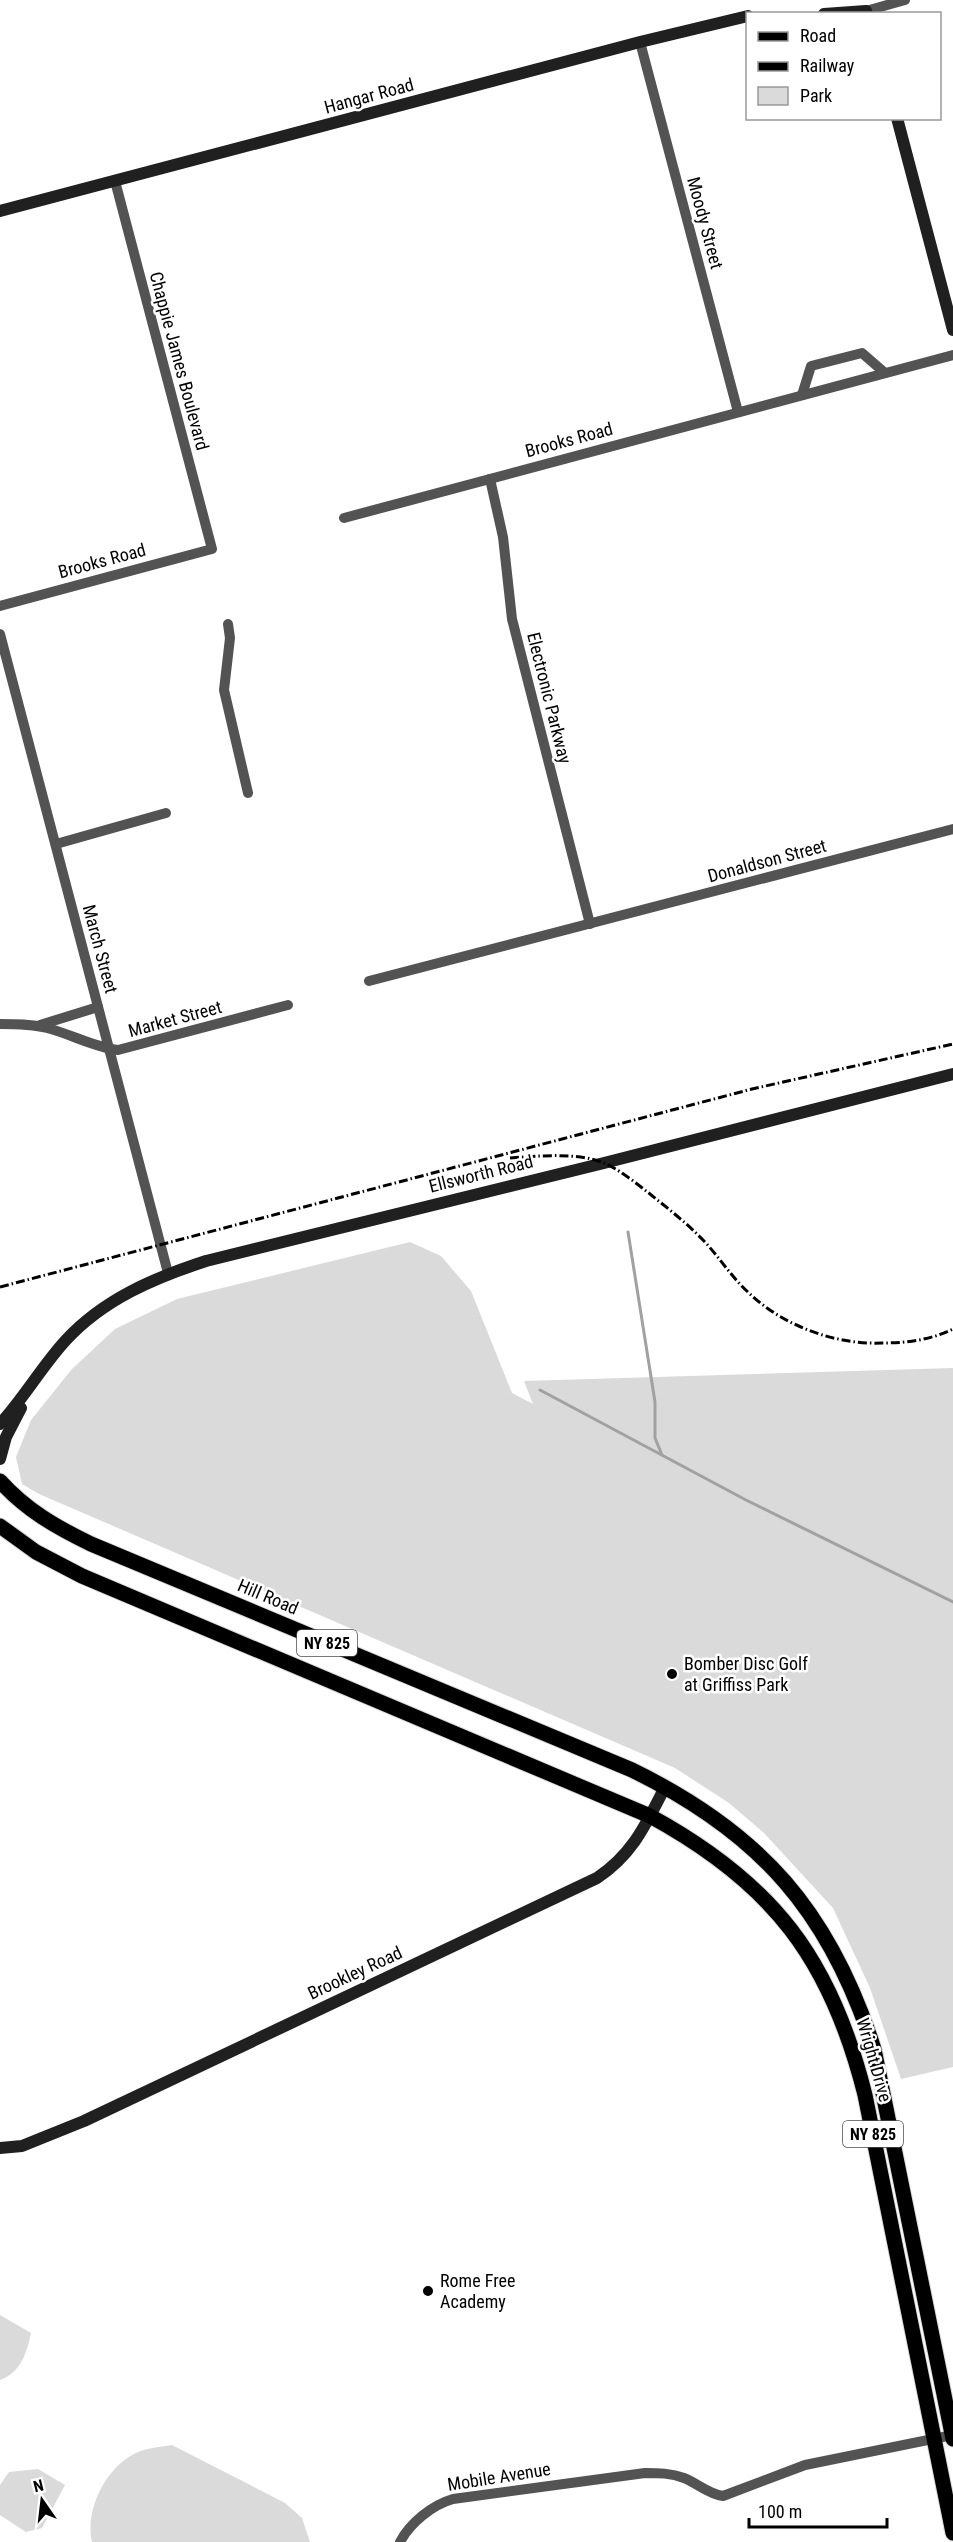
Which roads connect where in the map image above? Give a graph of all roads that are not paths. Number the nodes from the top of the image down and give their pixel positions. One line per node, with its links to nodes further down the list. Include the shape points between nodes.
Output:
1 (905, 0): 2 (street)
2 (866, 12)
3 (746, 16): 4 (street, Hangar Road)
4 (640, 42): 6 (street, Hangar Road); 12 (street, Moody Street)
5 (898, 120): 8 (street)
6 (115, 182): 7 (street, Hangar Road); 15 (street, Chappie James Boulevard)
7 (0, 211)
8 (953, 330)
9 (953, 355): 10 (street, Brooks Road)
10 (885, 373): 11 (street, Brooks Road); 11 (street, via 862,353 811,366)
11 (802, 395): 12 (street, Brooks Road)
12 (738, 412): 13 (street, Brooks Road)
13 (490, 479): 14 (street, Brooks Road); 23 (street, Electronic Parkway, via 503,537 512,619)
14 (344, 518)
15 (212, 549): 16 (street, Brooks Road)
16 (0, 606)
17 (228, 624): 19 (street, via 224,690)
18 (0, 634): 22 (street, March Street)
19 (248, 793)
20 (166, 813): 22 (street)
21 (953, 829): 23 (street, Donaldson Street)
22 (56, 844): 26 (street, March Street)
23 (590, 924): 24 (street)
24 (369, 981)
25 (288, 1005): 29 (street, Market Street, via 127,1049)
26 (98, 1007): 28 (street); 29 (street, March Street)
27 (0, 1024): 28 (street, Market Street)
28 (37, 1026): 29 (street, Market Street)
29 (109, 1049): 31 (street, March Street)
30 (953, 1074): 31 (street, Ellsworth Road)
31 (168, 1273): 32 (street, Ellsworth Road, via 104,1307 67,1339)
32 (46, 1364): 33 (street, Ellsworth Road); 34 (street, Ellsworth Road, via 6,1437)
33 (0, 1424)
34 (0, 1459)
35 (0, 1481): 37 (main road, Hill Road / NY 825, via 22,1504 91,1544)
36 (0, 1526): 38 (main road, NY 825, via 36,1552 82,1576)
37 (665, 1787): 38 (street, Brookley Road); 40 (main road, Wright Drive / NY 825, via 738,1835 776,1872 826,1937 848,1978 874,2049)
38 (650, 1816): 39 (street, Brookley Road, via 620,1861 597,1878 84,2121 22,2146); 41 (main road, Wright Drive / NY 825, via 713,1853 750,1883 802,1943 838,2008 865,2095)
39 (0, 2148)
40 (953, 2437): 41 (street, Mobile Avenue)
41 (934, 2439): 42 (main road, Wright Drive / NY 825); 43 (street, Mobile Avenue, via 805,2465 723,2496 683,2477 664,2473 444,2502 405,2532)
42 (953, 2532)
43 (400, 2542)

